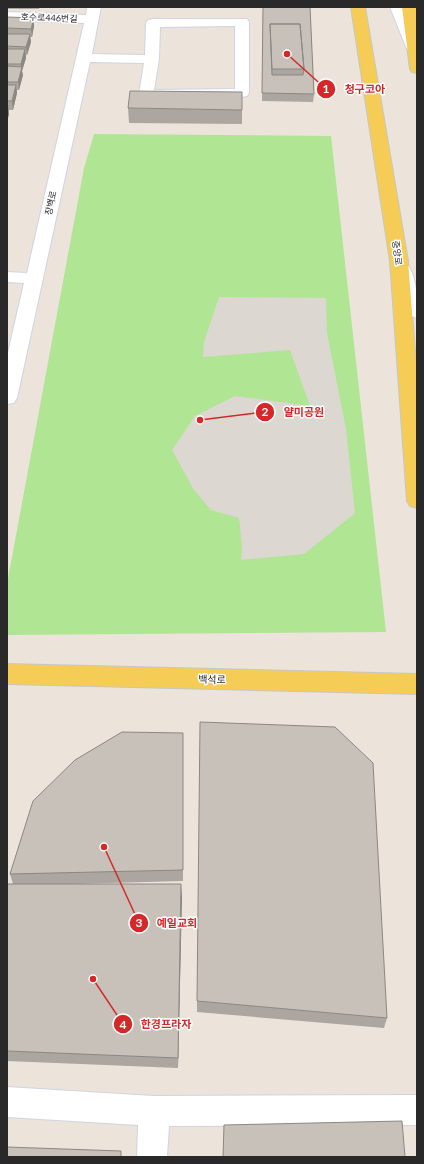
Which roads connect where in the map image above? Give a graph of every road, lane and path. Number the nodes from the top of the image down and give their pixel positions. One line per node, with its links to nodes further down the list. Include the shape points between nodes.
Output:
1 (358, 7): 10 (main road, 중앙로)
2 (397, 7): 6 (street)
3 (408, 7): 6 (main road)
4 (93, 13): 5 (street, 호수로446번길); 7 (street, 장백로)
5 (7, 16)
6 (413, 47): 9 (main road)
7 (84, 58): 8 (street); 12 (street, 장백로)
8 (152, 59): 8 (street, via 146,94 242,93 242,22 153,24)
9 (417, 69)
10 (399, 261): 13 (street); 15 (main road, 중앙로)
11 (7, 277): 12 (street)
12 (33, 278): 14 (street, 장백로)
13 (417, 312)
14 (7, 398)
15 (417, 501)
16 (7, 674): 17 (main road, 백석로)
17 (417, 684)
18 (7, 1102): 20 (street)
19 (417, 1110): 20 (street)
20 (154, 1111): 21 (street)
21 (152, 1157)

